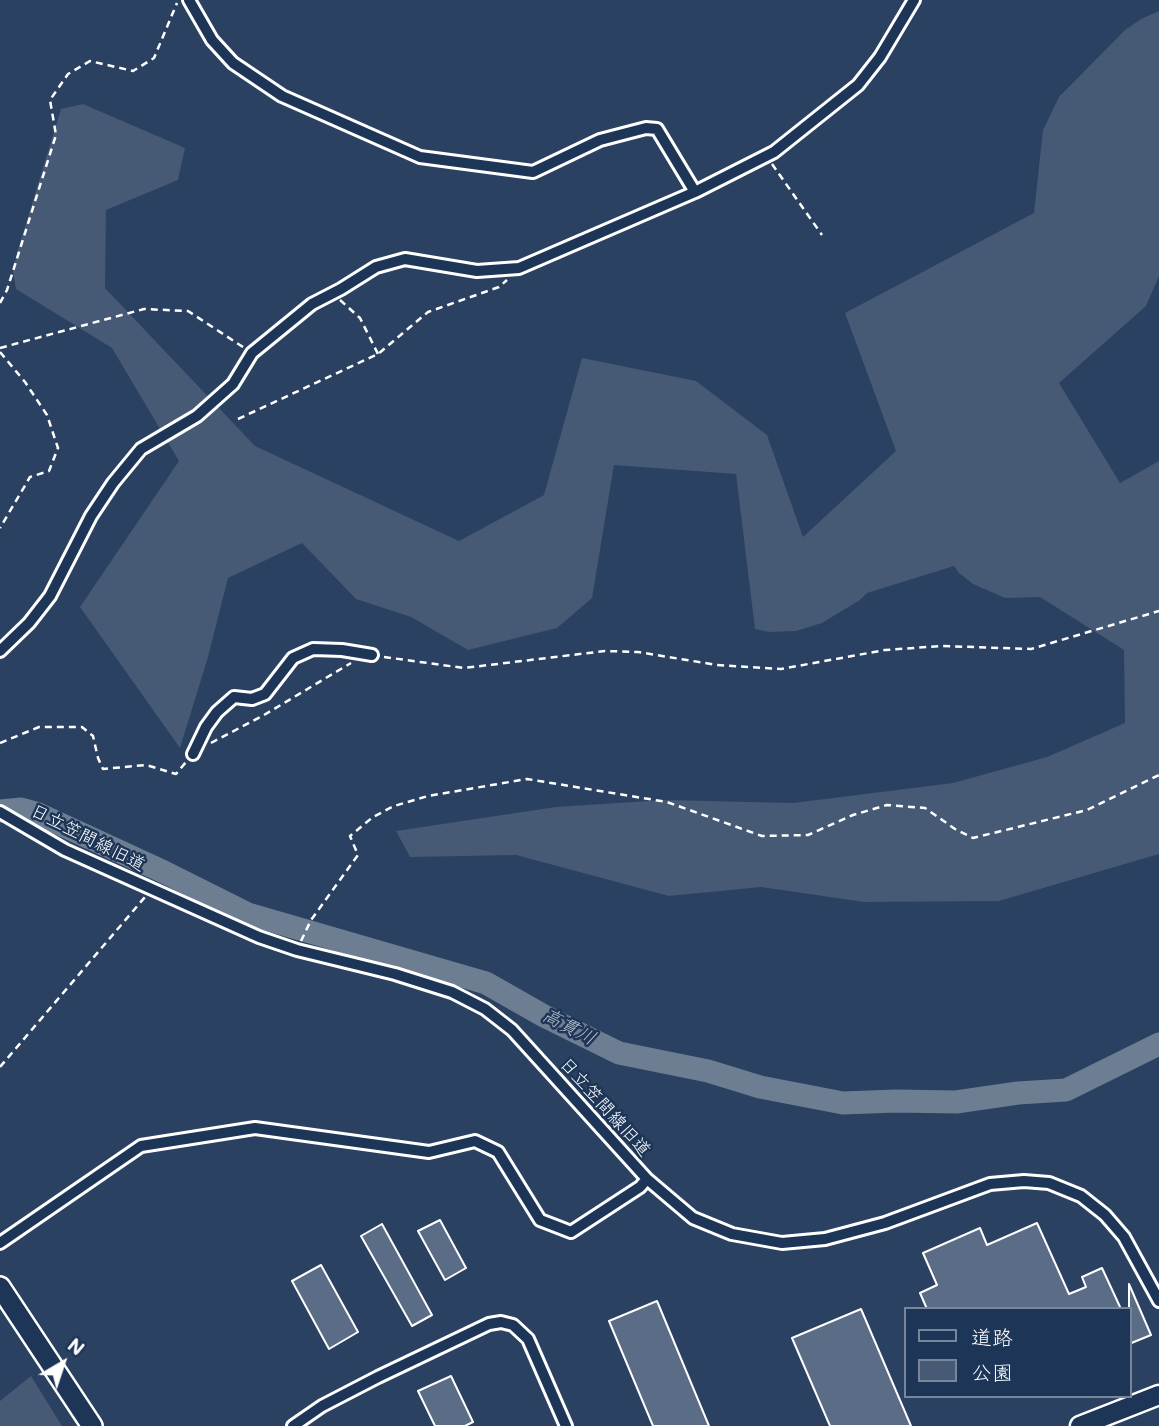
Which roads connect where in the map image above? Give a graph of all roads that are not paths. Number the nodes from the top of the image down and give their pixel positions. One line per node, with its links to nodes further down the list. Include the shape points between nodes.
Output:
1 (189, 0): 3 (street, via 212,40 233,63 272,90 420,158 533,172 600,140 657,129)
2 (914, 0): 3 (street, via 858,85 774,152)
3 (695, 192): 4 (street, via 519,268 477,271 405,259 376,267 312,304 251,353 233,384 197,416 141,449 91,516 50,596)
4 (0, 651)
5 (372, 655): 6 (street, via 313,649 293,658 265,694 234,698 217,712)
6 (192, 754)
7 (1, 813): 8 (street, 日立笠間線旧道, via 65,850 258,937 441,988 485,1009 512,1030)
8 (647, 1179): 9 (street, via 570,1232 540,1220 498,1152 475,1141 429,1152 255,1128 141,1146); 11 (street, 日立笠間線旧道, via 693,1218 732,1234 782,1243 825,1239 885,1223 990,1184 1049,1183 1080,1196 1105,1215 1124,1237)
9 (0, 1243)
10 (0, 1287): 13 (highway)
11 (1159, 1301)
12 (1159, 1395): 16 (main road)
13 (92, 1426)
14 (293, 1426): 15 (street, via 378,1377 501,1322 513,1325 528,1339)
15 (566, 1426)
16 (1080, 1426)

